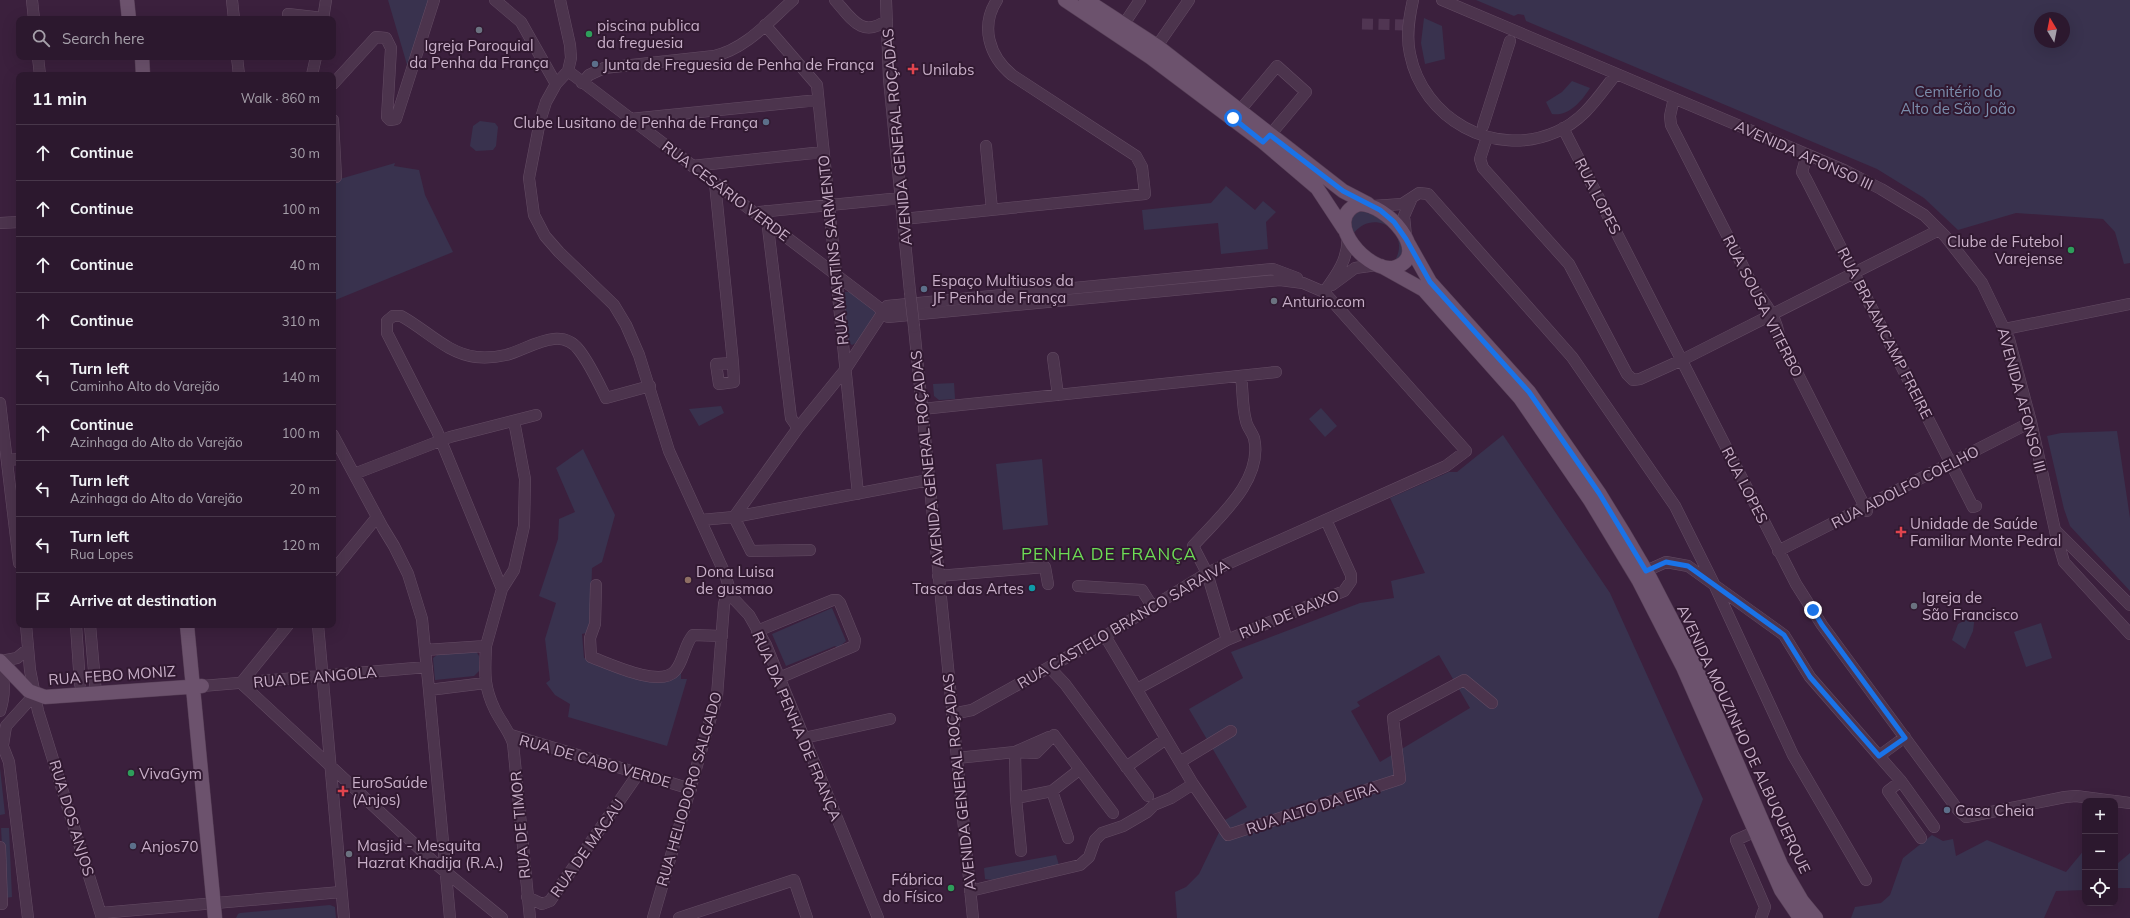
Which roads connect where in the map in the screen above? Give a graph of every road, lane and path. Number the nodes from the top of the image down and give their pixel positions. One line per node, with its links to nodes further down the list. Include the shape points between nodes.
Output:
1 (32, 0): 20 (street)
2 (127, 0): 21 (main road)
3 (136, 0): 22 (main road)
4 (232, 0): 23 (street)
5 (326, 0): 25 (street)
6 (434, 0): 43 (street, via 396,119 392,121 387,117 391,48 386,38 376,37)
7 (495, 0): 45 (street, via 522,22)
8 (560, 0): 36 (street, via 570,45)
9 (793, 0): 27 (street)
10 (835, 0): 26 (street, via 853,20 865,28 875,28)
11 (886, 0): 26 (street, AVENIDA GENERAL ROÇADAS)
12 (997, 0): 63 (street, via 989,18 988,32 990,46 1001,65 1012,75 1136,156 1142,167 1145,194)
13 (1065, 0): 28 (main road)
14 (1086, 0): 28 (main road)
15 (1140, 0): 28 (street)
16 (1189, 0): 30 (street)
17 (1413, 0): 52 (street, via 1408,25 1408,44 1411,62 1422,87 1437,108 1451,120 1469,131)
18 (1442, 0): 42 (street, AVENIDA AFONSO III)
19 (288, 14): 24 (street)
20 (34, 16)
21 (128, 16)
22 (138, 16)
23 (234, 16)
24 (306, 16)
25 (323, 16)
26 (887, 20): 59 (street, AVENIDA GENERAL ROÇADAS, via 889,79)
27 (765, 25): 44 (street, via 741,45 721,54 608,67 589,75); 47 (street, RUA MARTINS SARMENTO, via 816,83)
28 (1120, 29): 30 (main road)
29 (1510, 41): 50 (street)
30 (1153, 52): 48 (main road)
31 (38, 60): 37 (street)
32 (132, 60): 38 (main road)
33 (142, 60): 39 (main road)
34 (238, 60): 40 (street)
35 (315, 60): 41 (street)
36 (568, 71): 44 (street, RUA CESÁRIO VERDE); 45 (street, RUA DA PENHA DE FRANÇA)
37 (40, 72)
38 (134, 72)
39 (143, 72)
40 (239, 72)
41 (313, 72)
42 (1616, 74): 46 (street, AVENIDA AFONSO III); 51 (street, via 1594,105 1576,121)
43 (336, 81)
44 (582, 82): 49 (street, RUA CESÁRIO VERDE)
45 (556, 84): 92 (street, RUA DA PENHA DE FRANÇA, via 546,102 529,178 534,215 545,236 559,252 614,305 639,354)
46 (1674, 98): 56 (street, AVENIDA AFONSO III); 84 (street, RUA SOUSA VITERBO, via 1671,125 1755,290)
47 (818, 100): 49 (street); 55 (street, RUA MARTINS SARMENTO)
48 (1237, 114): 53 (main road); 53 (street, via 1277,66 1306,92)
49 (630, 119): 57 (street, RUA CESÁRIO VERDE)
50 (1483, 126)
51 (1563, 128): 52 (street, via 1548,135 1529,139); 87 (street, RUA LOPES)
52 (1487, 137): 87 (street, via 1480,158 1483,168 1569,264 1627,374 1633,380 1640,380)
53 (1267, 138): 62 (main road, via 1343,191); 71 (main road, via 1317,188)
54 (986, 146): 63 (street)
55 (823, 152): 57 (street); 61 (street, RUA MARTINS SARMENTO)
56 (1807, 155): 70 (street, AVENIDA AFONSO III, via 1881,188 1924,215); 74 (street, RUA BRAAMCAMP FREIRE, via 1802,172)
57 (692, 166): 58 (street, RUA CESÁRIO VERDE)
58 (715, 183): 65 (street, RUA CESÁRIO VERDE); 88 (street)
59 (901, 198): 61 (street); 66 (street, AVENIDA GENERAL ROÇADAS)
60 (1410, 200): 62 (street, via 1402,204); 72 (street, via 1404,216); 122 (street, via 1421,192 1430,195 1572,357 1675,506)
61 (829, 205): 64 (street); 75 (street, RUA MARTINS SARMENTO)
62 (1370, 205): 71 (main road, via 1359,204 1349,210 1344,220); 72 (main road, via 1390,217)
63 (992, 210): 66 (street)
64 (766, 211): 65 (street); 69 (street)
65 (754, 213): 69 (street, RUA CESÁRIO VERDE)
66 (903, 219): 95 (street, AVENIDA GENERAL ROÇADAS, bridge)
67 (16, 222): 68 (street)
68 (0, 223)
69 (769, 224): 75 (street, RUA CESÁRIO VERDE); 99 (street, via 791,418)
70 (1939, 230): 74 (street); 85 (street, AVENIDA AFONSO III, via 1982,283)
71 (1346, 232): 73 (main road, via 1362,254); 80 (street, via 1348,243 1345,257 1337,275)
72 (1407, 241): 73 (main road, via 1407,258 1400,265 1393,268); 119 (main road, AVENIDA MOUZINHO DE ALBUQUERQUE, via 1430,282 1529,392 1599,493)
73 (1379, 265): 80 (street, via 1355,268); 187 (main road, AVENIDA MOUZINHO DE ALBUQUERQUE, via 1424,290 1520,398 1590,500 1659,617)
74 (1854, 273): 84 (street); 104 (street, RUA BRAAMCAMP FREIRE)
75 (836, 275): 83 (street, RUA CESÁRIO VERDE); 89 (street, RUA MARTINS SARMENTO)
76 (1203, 275): 77 (street, via 1273,269); 78 (street); 79 (street)
77 (1307, 284): 78 (street, via 1280,280); 80 (street)
78 (1204, 287): 81 (street)
79 (1050, 290): 81 (street); 83 (street, via 887,306)
80 (1324, 292): 113 (street, RUA CASTELO BRANCO SARAIVA, via 1466,451 1446,466)
81 (1051, 302): 83 (street, via 888,318)
82 (2130, 304): 85 (street)
83 (882, 312): 89 (street, via 878,323)
84 (1771, 315): 87 (street); 109 (street, RUA SOUSA VITERBO, via 1779,337)
85 (2005, 329): 98 (street, AVENIDA AFONSO III)
86 (1053, 358): 93 (street)
87 (1682, 360): 117 (street, RUA LOPES)
88 (733, 363)
89 (845, 370): 99 (street); 107 (street, RUA MARTINS SARMENTO)
90 (1276, 372): 91 (street)
91 (1241, 376): 93 (street); 120 (street, via 1246,422 1254,438 1255,459 1252,474 1243,489 1193,546)
92 (650, 386): 100 (street, via 606,398 579,350 566,340 550,339 507,354 487,357 466,355 448,347 402,316 390,318 386,325 387,333); 112 (street, RUA DA PENHA DE FRANÇA, via 669,451)
93 (1058, 395): 95 (street)
94 (0, 403): 103 (street)
95 (922, 409): 106 (street, AVENIDA GENERAL ROÇADAS)
96 (536, 415): 97 (street)
97 (514, 421): 100 (street); 126 (street, via 523,464 526,510 512,576)
98 (2031, 422): 104 (street, RUA ADOLFO COELHO); 114 (street, AVENIDA AFONSO III)
99 (798, 428): 111 (street)
100 (441, 440): 105 (street); 126 (street)
101 (336, 441): 105 (street)
102 (16, 459): 103 (street)
103 (7, 460): 115 (street)
104 (1952, 463): 108 (street, RUA BRAAMCAMP FREIRE, via 1973,507); 109 (street, RUA ADOLFO COELHO)
105 (354, 474): 110 (street)
106 (929, 480): 107 (street); 121 (street, AVENIDA GENERAL ROÇADAS)
107 (858, 494): 111 (street)
108 (1976, 506)
109 (1866, 509): 117 (street, RUA ADOLFO COELHO)
110 (377, 517): 118 (street); 144 (street, via 394,546 413,588 422,620)
111 (734, 517): 112 (street); 116 (street, via 751,551)
112 (701, 520): 127 (street, RUA DA PENHA DE FRANÇA)
113 (1326, 520): 120 (street, RUA CASTELO BRANCO SARAIVA); 141 (street, RUA DE BAIXO, via 1351,575 1349,587 1335,596)
114 (2055, 530): 128 (street); 138 (street, AVENIDA AFONSO III, via 2064,562)
115 (16, 537)
116 (810, 550)
117 (1778, 551): 165 (street, RUA LOPES, via 1822,625)
118 (336, 567)
119 (1646, 571): 122 (street, via 1666,562 1688,566); 214 (main road, AVENIDA MOUZINHO DE ALBUQUERQUE, via 1693,661 1781,865 1802,902)
120 (1206, 573): 129 (street, RUA CASTELO BRANCO SARAIVA); 141 (street)
121 (938, 576): 123 (street, via 1045,568); 160 (street, AVENIDA GENERAL ROÇADAS)
122 (1713, 582): 169 (street, via 1784,635 1810,677); 193 (street, via 1793,755)
123 (1048, 584)
124 (596, 585): 139 (street, via 596,624 590,638 591,657 653,678 664,678 676,670 693,635)
125 (1078, 586): 129 (street, via 1142,590)
126 (502, 589): 142 (street)
127 (730, 589): 137 (street, RUA DA PENHA DE FRANÇA, via 732,597 749,615); 139 (street, RUA HELIODORO SALGADO, via 724,604)
128 (2130, 605)
129 (1152, 606): 140 (street, RUA CASTELO BRANCO SARAIVA)
130 (26, 628): 143 (street, RUA DOS ANJOS)
131 (76, 628): 152 (street)
132 (90, 628): 157 (street)
133 (187, 628): 153 (main road)
134 (196, 628): 153 (main road)
135 (286, 628): 150 (street)
136 (318, 628): 148 (street)
137 (758, 631): 149 (street, RUA DA PENHA DE FRANÇA); 149 (street, via 833,600 840,603 855,640 854,646)
138 (2130, 634)
139 (722, 636): 178 (street, RUA HELIODORO SALGADO, via 717,696)
140 (1105, 636): 147 (street, RUA CASTELO BRANCO SARAIVA); 154 (street)
141 (1227, 640): 154 (street)
142 (486, 646): 144 (street); 151 (street)
143 (28, 649): 145 (street, via 17,658); 156 (street, RUA DOS ANJOS)
144 (425, 650): 146 (street)
145 (0, 662): 156 (main road); 159 (street, via 5,682 4,700)
146 (427, 667): 148 (street, RUA DE ANGOLA); 155 (street)
147 (1049, 667): 160 (street, RUA CASTELO BRANCO SARAIVA, via 972,710); 173 (street, via 1065,684)
148 (323, 676): 150 (street, RUA DE ANGOLA); 172 (street)
149 (779, 678): 164 (street, RUA DA PENHA DE FRANÇA)
150 (241, 683): 153 (street, RUA DE ANGOLA); 172 (street)
151 (485, 683): 155 (street); 163 (street, RUA DE CABO VERDE, via 495,710)
152 (80, 684)
153 (197, 686): 157 (main road, RUA FEBO MONIZ); 197 (main road)
154 (1138, 689): 166 (street)
155 (429, 690): 192 (street)
156 (35, 694): 157 (main road, RUA FEBO MONIZ, via 51,697); 167 (street, via 6,726); 199 (street, RUA DOS ANJOS)
157 (96, 694)
158 (1492, 703): 177 (street, RUA ALTO DA EIRA, via 1464,680 1393,718 1400,779 1233,834 1228,835 1224,831)
159 (0, 711)
160 (952, 714): 170 (street, AVENIDA GENERAL ROÇADAS)
161 (890, 719): 164 (street)
162 (1231, 731): 171 (street)
163 (510, 735): 175 (street, RUA DE CABO VERDE); 196 (street, RUA DE TIMOR)
164 (804, 738): 210 (street, RUA DA PENHA DE FRANÇA)
165 (1905, 738): 169 (street); 182 (street, RUA LOPES, via 1958,810 1966,817 2065,797)
166 (1166, 739): 171 (street); 173 (street)
167 (2, 742): 201 (street, via 9,762)
168 (1015, 752): 170 (street); 174 (street, via 1054,735); 181 (street)
169 (1879, 756): 176 (street)
170 (956, 758): 194 (street, AVENIDA GENERAL ROÇADAS)
171 (1180, 762): 177 (street)
172 (330, 766): 192 (street); 195 (street)
173 (1126, 766): 180 (street)
174 (1079, 770): 179 (street); 185 (street)
175 (638, 774): 178 (street, RUA DE CABO VERDE); 196 (street, RUA DE MACAU, via 550,901 542,904)
176 (1901, 781): 186 (street); 189 (street, via 1888,791)
177 (1193, 784): 194 (street, via 1154,805 1123,826 1102,833 1095,840 1089,857 1080,865)
178 (691, 789): 207 (street, RUA HELIODORO SALGADO)
179 (1052, 791): 181 (street); 188 (street)
180 (1148, 796)
181 (1016, 798): 191 (street)
182 (2091, 798)
183 (2118, 802): 184 (street)
184 (2130, 803)
185 (1113, 813)
186 (1934, 827)
187 (1754, 832): 212 (street, via 1736,840 1765,907); 213 (main road, AVENIDA MOUZINHO DE ALBUQUERQUE, via 1780,890)
188 (1068, 838)
189 (1921, 838)
190 (0, 847): 198 (street)
191 (1021, 851)
192 (446, 872): 205 (street); 206 (street)
193 (1866, 880)
194 (970, 891): 211 (street, AVENIDA GENERAL ROÇADAS)
195 (341, 892): 197 (street); 204 (street)
196 (527, 897): 200 (street, RUA DE TIMOR)
197 (219, 903): 199 (street); 202 (main road); 203 (main road)
198 (2, 904)
199 (102, 916)
200 (529, 917)
201 (28, 918)
202 (215, 918)
203 (225, 918)
204 (344, 918)
205 (450, 918)
206 (502, 918)
207 (653, 918)
208 (679, 918): 209 (street, via 794,880)
209 (807, 918)
210 (878, 918)
211 (972, 918)
212 (1761, 918)
213 (1800, 918)
214 (1816, 918)

